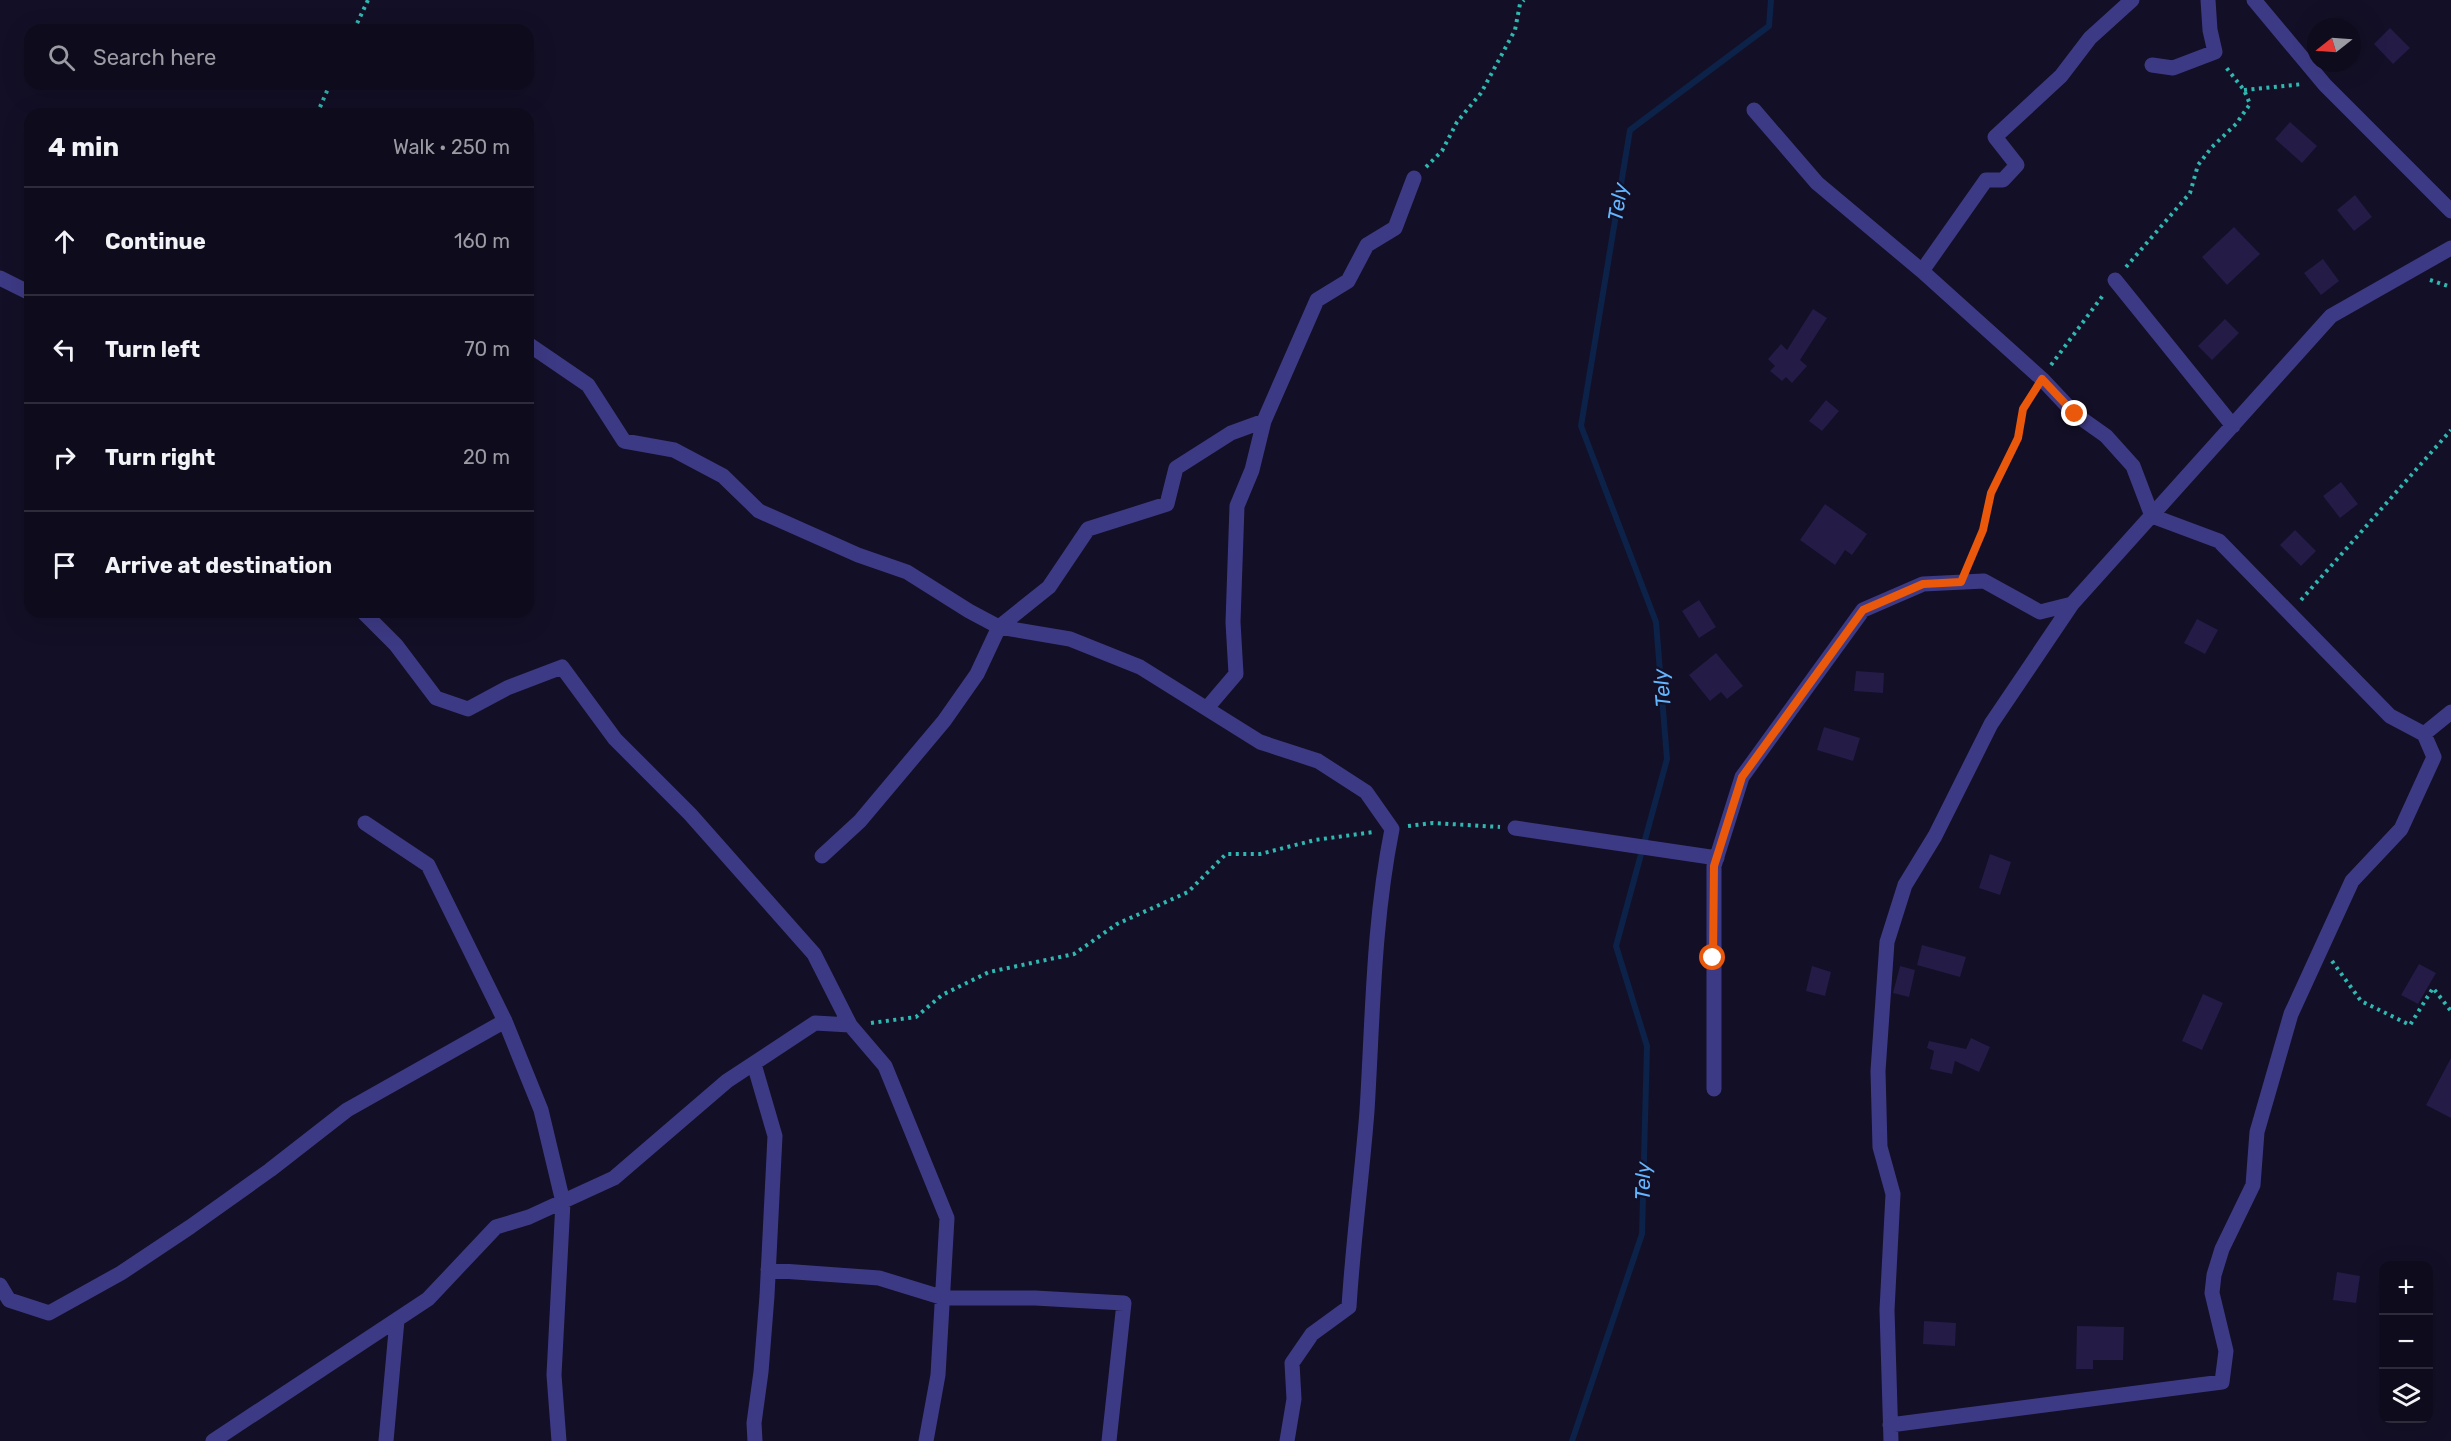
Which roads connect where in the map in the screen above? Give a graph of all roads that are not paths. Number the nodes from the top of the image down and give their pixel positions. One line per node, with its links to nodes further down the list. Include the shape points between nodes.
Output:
1 (2132, 0): 9 (street, via 2090,38 2061,76 1995,137 2017,165 2003,180 1986,180)
2 (2208, 0): 4 (street, via 2215,52 2173,68)
3 (2254, 0): 7 (street, via 2325,85)
4 (2152, 65)
5 (1754, 110): 9 (street, via 1817,183)
6 (1414, 178): 14 (street, via 1395,228 1367,245 1348,281 1317,300)
7 (2451, 211)
8 (2451, 248): 15 (street, via 2331,316)
9 (1922, 271): 16 (street, via 2042,379 2075,414 2106,436 2133,466)
10 (0, 278): 12 (street)
11 (2115, 280): 15 (street)
12 (24, 290)
13 (534, 348): 19 (street, via 588,385 624,441 674,450 723,476 759,511 907,572)
14 (1264, 421): 19 (street, via 1231,433 1176,468 1167,504 1088,529 1049,587); 20 (street, via 1252,470 1237,506 1233,622 1236,674)
15 (2233, 426): 16 (street)
16 (2152, 516): 17 (street); 22 (street, via 2219,541 2390,716)
17 (2072, 604): 26 (street, via 2040,612 1984,581 1923,584 1863,610 1742,777); 36 (street, via 1991,724 1935,836 1905,885 1887,942 1878,1071 1880,1147 1893,1194 1887,1310)
18 (369, 618): 28 (street, via 396,645 436,699 468,709 507,688 562,667 615,739 690,814 814,954)
19 (999, 627): 20 (street, via 1070,639 1140,667); 25 (street, via 977,674 944,721 860,822)
20 (1207, 708): 43 (street, via 1260,742 1318,761 1347,779 1366,792 1392,829 1380,890 1367,1113 1349,1306 1312,1334 1292,1363 1294,1399)
21 (2451, 712): 22 (street)
22 (2424, 734): 36 (street, via 2434,757 2415,802 2401,829 2352,881 2291,1014 2257,1131 2253,1185 2214,1275 2212,1293 2226,1351 2222,1383)
23 (365, 823): 27 (street, via 428,865)
24 (1515, 828): 26 (street)
25 (822, 856)
26 (1717, 858): 30 (street, via 1712,969)
27 (505, 1021): 31 (street, via 541,1110); 33 (street, via 347,1110 190,1227 121,1273 49,1313 9,1300)
28 (850, 1025): 29 (street, via 815,1023); 34 (street, via 885,1066 947,1218)
29 (754, 1064): 31 (street, via 727,1081 614,1178); 32 (street, via 775,1136)
30 (1714, 1089)
31 (563, 1202): 35 (street, via 496,1227 428,1299); 39 (street, via 554,1375)
32 (768, 1270): 34 (street, via 879,1278); 40 (street)
33 (0, 1285)
34 (944, 1298): 41 (street, via 938,1376); 42 (street, via 1124,1303)
35 (397, 1320): 37 (street); 38 (street)
36 (1890, 1425): 44 (street)
37 (213, 1441)
38 (386, 1441)
39 (559, 1441)
40 (755, 1441)
41 (926, 1441)
42 (1109, 1441)
43 (1287, 1441)
44 (1891, 1441)

